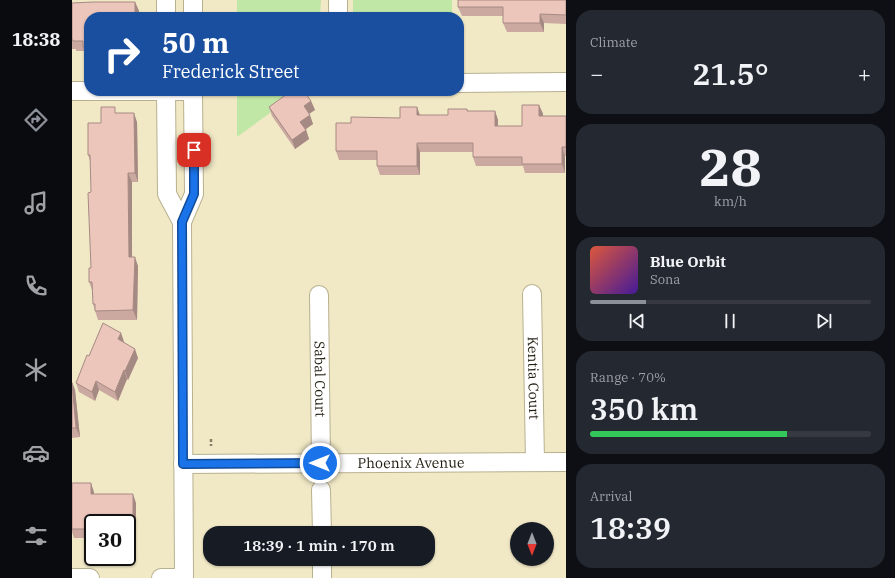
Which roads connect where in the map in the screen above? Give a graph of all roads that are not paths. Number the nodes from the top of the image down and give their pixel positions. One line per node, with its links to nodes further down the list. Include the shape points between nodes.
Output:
1 (166, 0): 4 (street)
2 (193, 0): 5 (street)
3 (338, 0): 6 (street)
4 (166, 12)
5 (193, 12)
6 (338, 12)
7 (566, 82): 8 (street)
8 (464, 83)
9 (72, 91): 10 (street)
10 (84, 91)
11 (166, 96): 13 (street, via 167,194)
12 (194, 96): 13 (street, via 194,194)
13 (182, 222): 19 (street)
14 (532, 294): 16 (street, Kentia Court)
15 (319, 295): 18 (street, Sabal Court)
16 (536, 462): 17 (street, Phoenix Avenue); 18 (street, Phoenix Avenue)
17 (566, 462)
18 (320, 463): 19 (street, Phoenix Avenue)
19 (183, 464): 26 (street)
20 (321, 490): 21 (street)
21 (322, 526)
22 (322, 566): 27 (street)
23 (72, 578): 24 (street)
24 (90, 578)
25 (161, 578): 26 (street)
26 (184, 578)
27 (322, 578)

